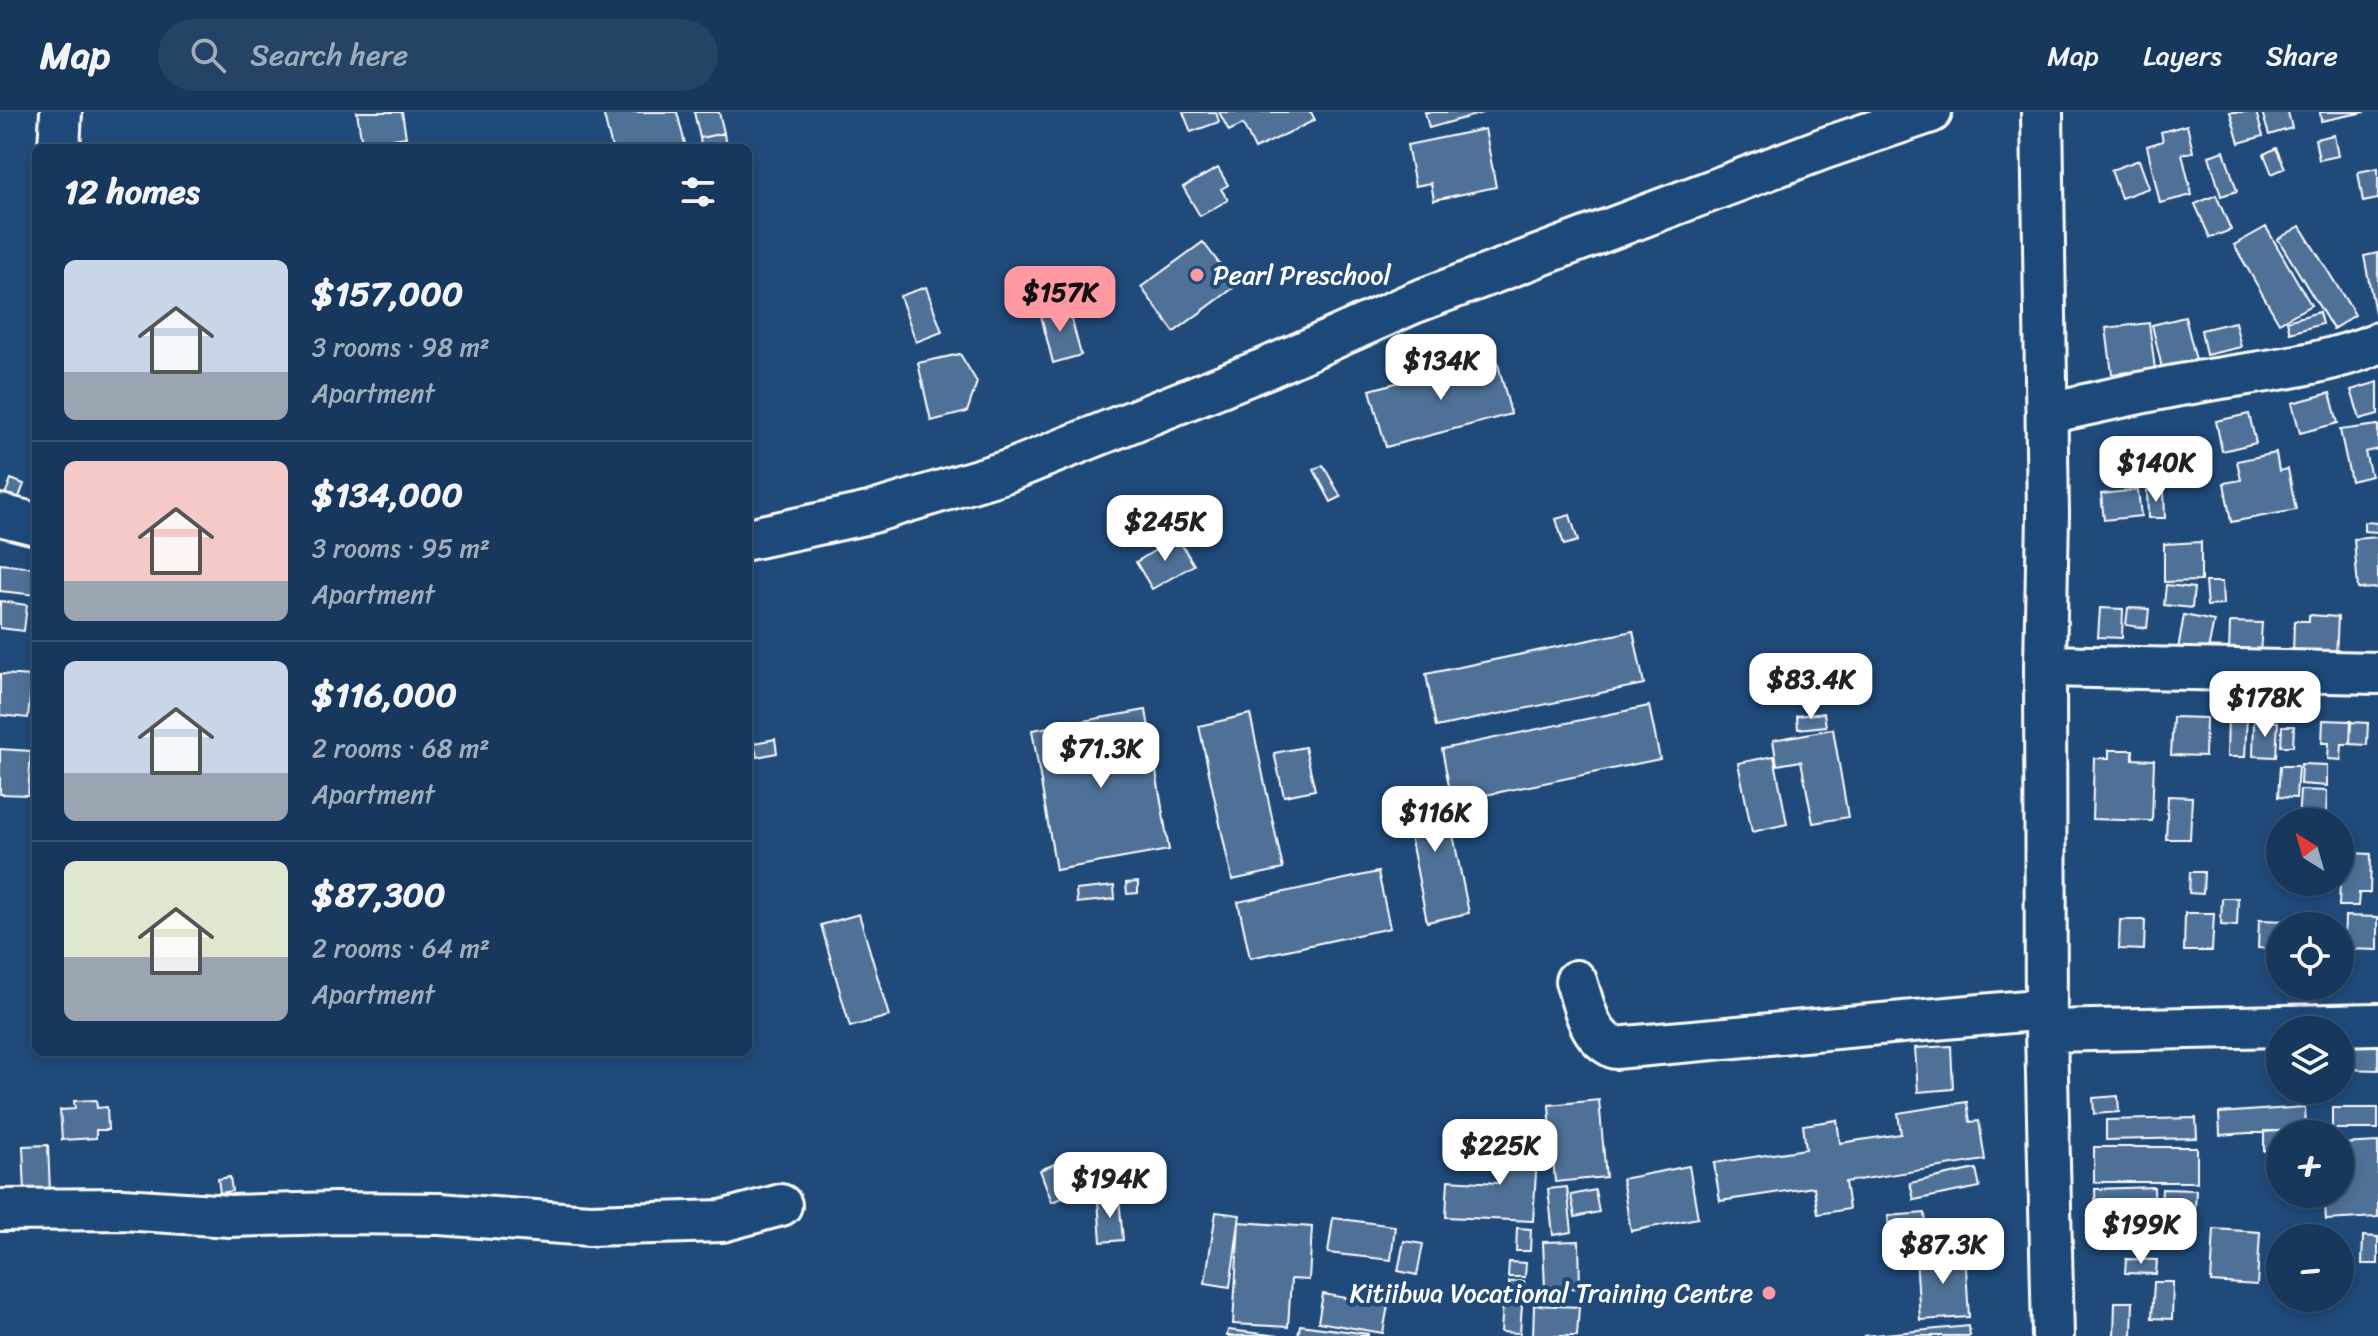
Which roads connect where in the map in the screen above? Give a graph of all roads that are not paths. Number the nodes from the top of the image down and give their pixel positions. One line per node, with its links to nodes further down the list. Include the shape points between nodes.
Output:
1 (61, 112): 4 (street)
2 (1931, 112): 9 (street, via 1413,303 1008,471 869,513)
3 (2042, 112): 6 (street)
4 (59, 144)
5 (2378, 343): 6 (street, via 2303,365)
6 (2047, 413): 10 (street)
7 (0, 515): 8 (street)
8 (32, 523)
9 (752, 538)
10 (2045, 666): 11 (street); 13 (street)
11 (2378, 673)
12 (1576, 981): 13 (street, via 1592,1030 1602,1043 1615,1048)
13 (2046, 1020): 14 (street); 17 (street)
14 (2378, 1024)
15 (781, 1205): 16 (street, via 722,1221 589,1225 440,1214)
16 (0, 1210)
17 (2053, 1336)

